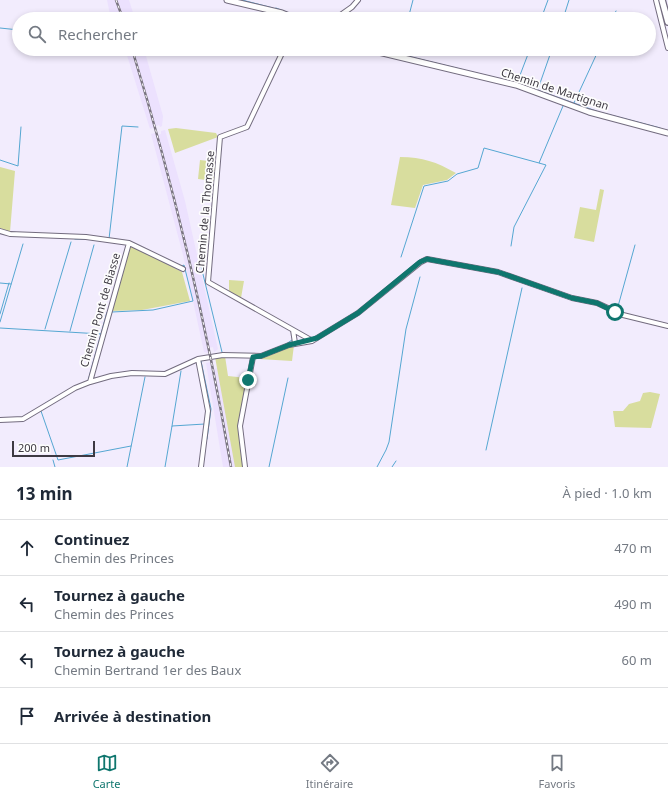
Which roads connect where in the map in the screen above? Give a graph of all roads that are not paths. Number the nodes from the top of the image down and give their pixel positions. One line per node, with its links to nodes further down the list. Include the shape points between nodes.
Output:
1 (227, 0): 5 (main road)
2 (358, 0): 6 (street)
3 (656, 0): 8 (street)
4 (662, 0): 7 (highway)
5 (282, 12)
6 (345, 12)
7 (668, 22)
8 (668, 48)
9 (281, 56): 16 (street, Chemin de la Thomasse, via 247,127 220,137 210,283)
10 (395, 56): 11 (main road, Chemin de Martignan, via 516,85 589,112)
11 (668, 133)
12 (0, 231): 13 (street, via 10,234)
13 (129, 243): 14 (street); 21 (street, Chemin Pont de Biasse)
14 (183, 269)
15 (668, 326): 17 (street, via 623,315 597,303 572,298 498,272 427,259 358,313)
16 (294, 330): 17 (street); 18 (street)
17 (312, 341): 18 (street)
18 (295, 343): 19 (street)
19 (253, 357): 20 (street, via 223,355); 24 (street, via 240,426)
20 (198, 359): 21 (street, via 169,373 127,373); 23 (street, via 208,411)
21 (90, 382): 22 (street, via 51,401 25,418)
22 (0, 420)
23 (201, 467)
24 (245, 467)

